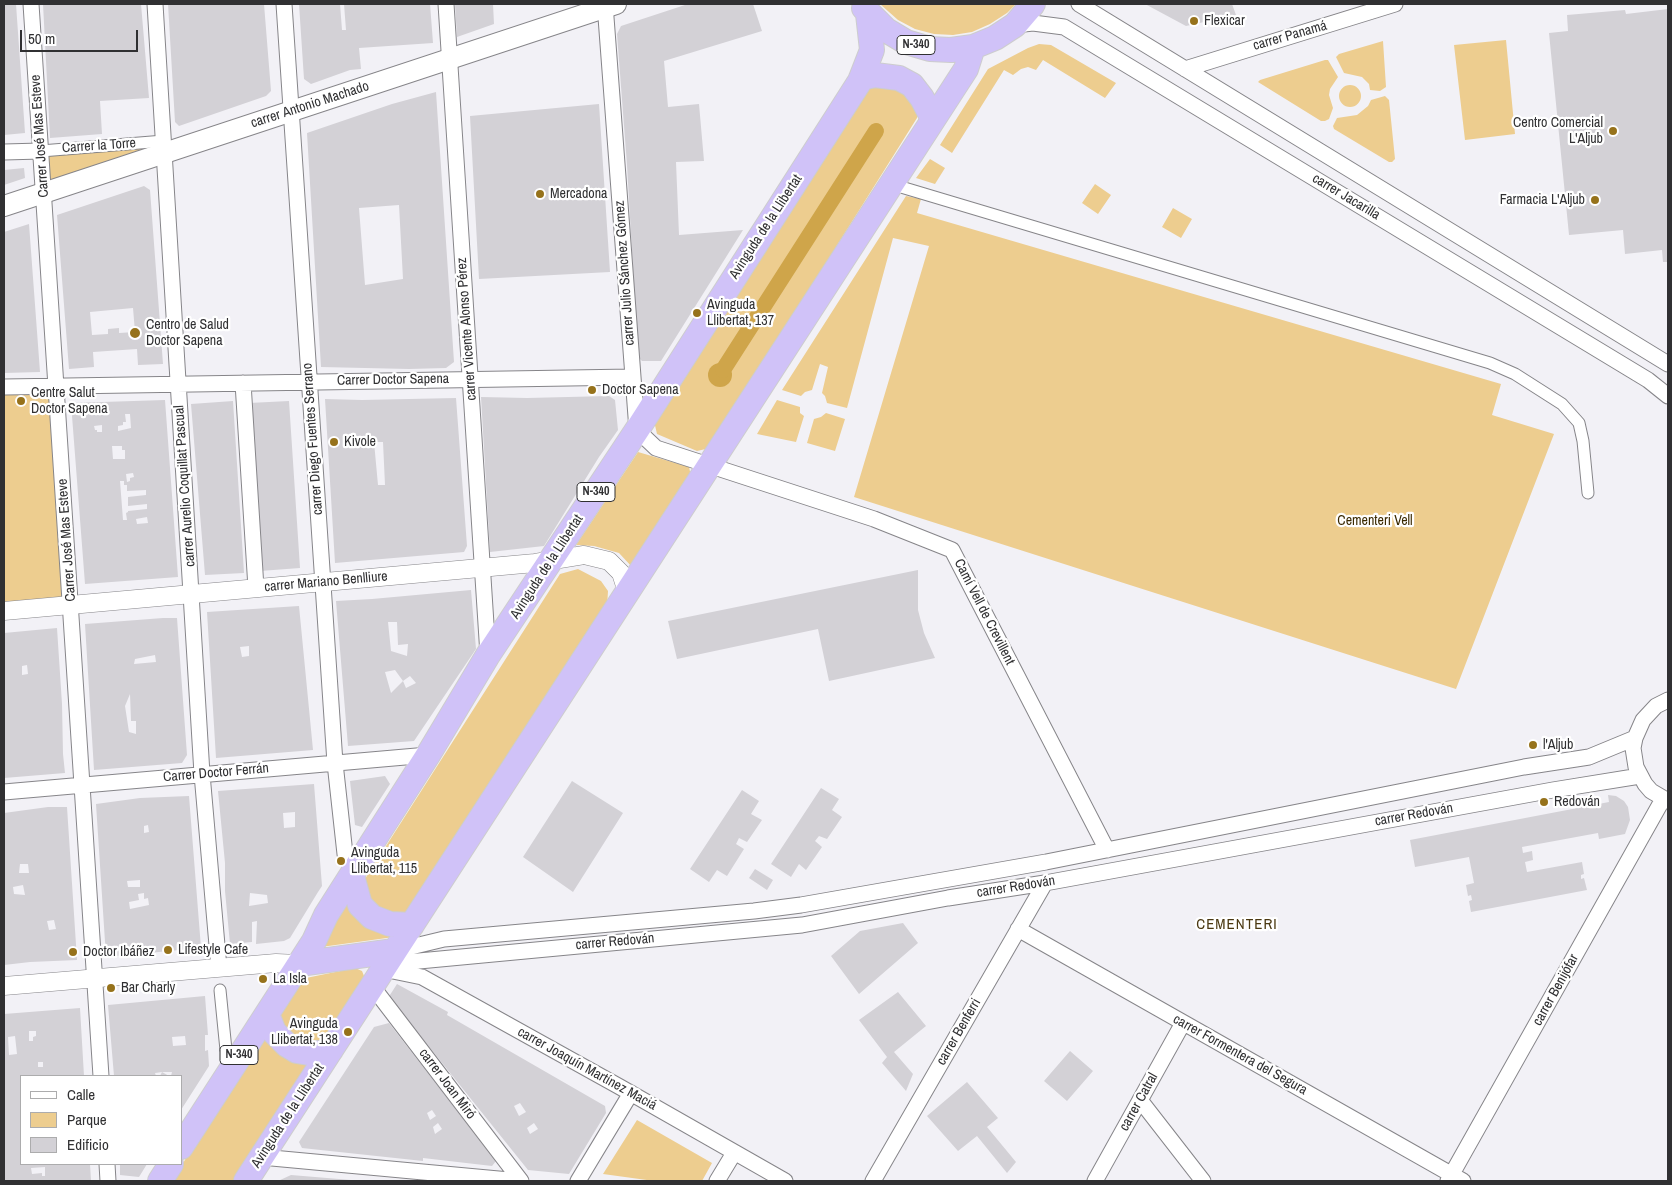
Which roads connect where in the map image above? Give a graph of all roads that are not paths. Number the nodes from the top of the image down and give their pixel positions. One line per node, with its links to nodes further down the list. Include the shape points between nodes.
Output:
1 (31, 4): 19 (street, Carrer José Mas Esteve)
2 (155, 4): 18 (street, carrer Aurelio Coquillat Pascual)
3 (284, 4): 16 (street, carrer Diego Fuentes Serrano)
4 (446, 4): 12 (street, carrer Vicente Alonso Pérez)
5 (1033, 4): 10 (highway, N-340)
6 (1080, 4): 13 (street, carrer Jacarilla)
7 (1395, 4): 13 (street, carrer Panamá)
8 (608, 5): 12 (main road, carrer Antonio Machado); 25 (street, carrer Julio Sánchez Gómez)
9 (864, 9): 11 (highway, N-340, via 886,30 906,42 930,49); 14 (highway, Avinguda de la Llibertat / N-340, via 872,50)
10 (1015, 25): 11 (highway, N-340); 15 (street, carrer Jacarilla, via 1033,23 1064,27)
11 (973, 47): 17 (highway, Avinguda de la Llibertat, via 966,69)
12 (449, 59): 16 (main road, carrer Antonio Machado); 26 (street, carrer Vicente Alonso Pérez)
13 (1185, 69): 15 (street); 24 (street, carrer Jacarilla)
14 (862, 78): 17 (highway, via 875,75 899,78 912,85); 33 (highway, Avinguda de la Llibertat / N-340)
15 (1173, 93): 32 (street, carrer Jacarilla, via 1648,380)
16 (291, 111): 18 (main road, carrer Antonio Machado); 27 (street, carrer Diego Fuentes Serrano)
17 (933, 119): 21 (highway, Avinguda de la Llibertat)
18 (164, 147): 19 (street, Carrer la Torre); 22 (main road, carrer Antonio Machado, via 121,167); 29 (street, carrer Aurelio Coquillat Pascual)
19 (41, 150): 20 (street, Carrer la Torre); 22 (street, Carrer José Mas Esteve)
20 (4, 152)
21 (891, 184): 34 (highway, Avinguda de la Llibertat); 35 (street, via 1490,363 1515,374 1562,404 1579,423)
22 (44, 193): 23 (main road, carrer Antonio Machado); 30 (street, Carrer José Mas Esteve)
23 (4, 206)
24 (1668, 364)
25 (632, 376): 26 (street, Carrer Doctor Sapena); 33 (street, carrer Julio Sánchez Gómez)
26 (470, 379): 27 (street, Carrer Doctor Sapena); 37 (street, carrer Vicente Alonso Pérez)
27 (309, 382): 28 (street, Carrer Doctor Sapena); 38 (street, carrer Diego Fuentes Serrano)
28 (243, 383): 29 (street, Carrer Doctor Sapena); 39 (street)
29 (178, 384): 30 (street, Carrer Doctor Sapena); 41 (street, carrer Aurelio Coquillat Pascual)
30 (56, 386): 31 (street, Carrer Doctor Sapena); 42 (street, Carrer José Mas Esteve)
31 (4, 387)
32 (1668, 396)
33 (636, 430): 34 (street, via 656,448); 36 (highway, Avinguda de la Llibertat / N-340)
34 (709, 466): 40 (highway, Avinguda de la Llibertat); 54 (street, Camí Vell de Crevillent, via 874,519 952,550)
35 (1588, 493)
36 (551, 561): 37 (street, carrer Mariano Benlliure); 40 (street, carrer Mariano Benlliure, via 584,555 609,561 622,573); 44 (highway, Avinguda de la Llibertat / N-340)
37 (483, 568): 38 (street, carrer Mariano Benlliure); 44 (street, carrer Vicente Alonso Pérez)
38 (323, 582): 39 (street, carrer Mariano Benlliure); 48 (street, carrer Diego Fuentes Serrano)
39 (256, 588): 41 (street, carrer Mariano Benlliure)
40 (627, 592): 57 (highway, Avinguda de la Llibertat)
41 (191, 594): 42 (street, carrer Mariano Benlliure); 49 (street, carrer Aurelio Coquillat Pascual)
42 (71, 605): 43 (street, carrer Mariano Benlliure); 51 (street, Carrer José Mas Esteve)
43 (4, 611)
44 (488, 655): 47 (highway, Avinguda de la Llibertat / N-340)
45 (1667, 699): 46 (street, via 1643,720)
46 (1634, 738): 50 (street, via 1634,757); 54 (street, carrer Redován, via 1589,757)
47 (428, 754): 48 (street, Carrer Doctor Ferrán); 55 (highway, Avinguda de la Llibertat / N-340)
48 (336, 763): 49 (street, Carrer Doctor Ferrán); 55 (street, carrer Diego Fuentes Serrano, via 345,854)
49 (202, 774): 51 (street, Carrer Doctor Ferrán); 61 (street, carrer Aurelio Coquillat Pascual)
50 (1640, 776): 53 (street, via 1652,791); 56 (street, carrer Redován)
51 (83, 785): 52 (street, Carrer Doctor Ferrán); 62 (street, Carrer José Mas Esteve)
52 (4, 792)
53 (1666, 800): 77 (street, carrer Benijófar)
54 (1106, 850): 60 (street, carrer Redován, via 801,906 444,939)
55 (353, 874): 57 (highway, via 360,905 372,917 390,924); 59 (highway, Avinguda de la Llibertat / N-340)
56 (1045, 883): 58 (street, carrer Benferri); 60 (street, carrer Redován, via 802,925)
57 (412, 925): 60 (highway, Avinguda de la Llibertat)
58 (1018, 929): 66 (street, carrer Formentera del Segura); 85 (street, carrer Benferri)
59 (299, 964): 60 (highway); 61 (street); 65 (highway, Avinguda de la Llibertat / N-340)
60 (384, 967): 67 (highway, Avinguda de la Llibertat); 70 (street, carrer Joaquín Martínez Maciá, via 422,977); 81 (street, carrer Joan Miró)
61 (219, 968): 62 (street)
62 (94, 978): 63 (street); 69 (street, Carrer José Mas Esteve)
63 (4, 986)
64 (220, 990): 68 (street, via 226,1050)
65 (267, 1014): 67 (highway, Avinguda de la Llibertat, via 274,1032 287,1045 308,1053); 68 (highway, Avinguda de la Llibertat / N-340)
66 (1183, 1023): 71 (street, carrer Catral); 77 (street, carrer Formentera del Segura)
67 (331, 1050): 74 (highway, Avinguda de la Llibertat)
68 (237, 1058): 72 (highway, Avinguda de la Llibertat / N-340)
69 (101, 1075)
70 (631, 1093): 73 (street, carrer Joaquín Martínez Maciá); 82 (street)
71 (1140, 1100): 86 (street, carrer Catral); 87 (street)
72 (182, 1145)
73 (734, 1153): 83 (street); 84 (street, carrer Joaquín Martínez Maciá)
74 (261, 1157): 80 (highway, Avinguda de la Llibertat); 81 (street)
75 (107, 1165): 78 (street)
76 (170, 1165): 79 (highway)
77 (1454, 1179)
78 (108, 1181)
79 (160, 1181)
80 (246, 1181)
81 (521, 1181)
82 (578, 1181)
83 (716, 1181)
84 (785, 1181)
85 (873, 1181)
86 (1095, 1181)
87 (1203, 1181)

